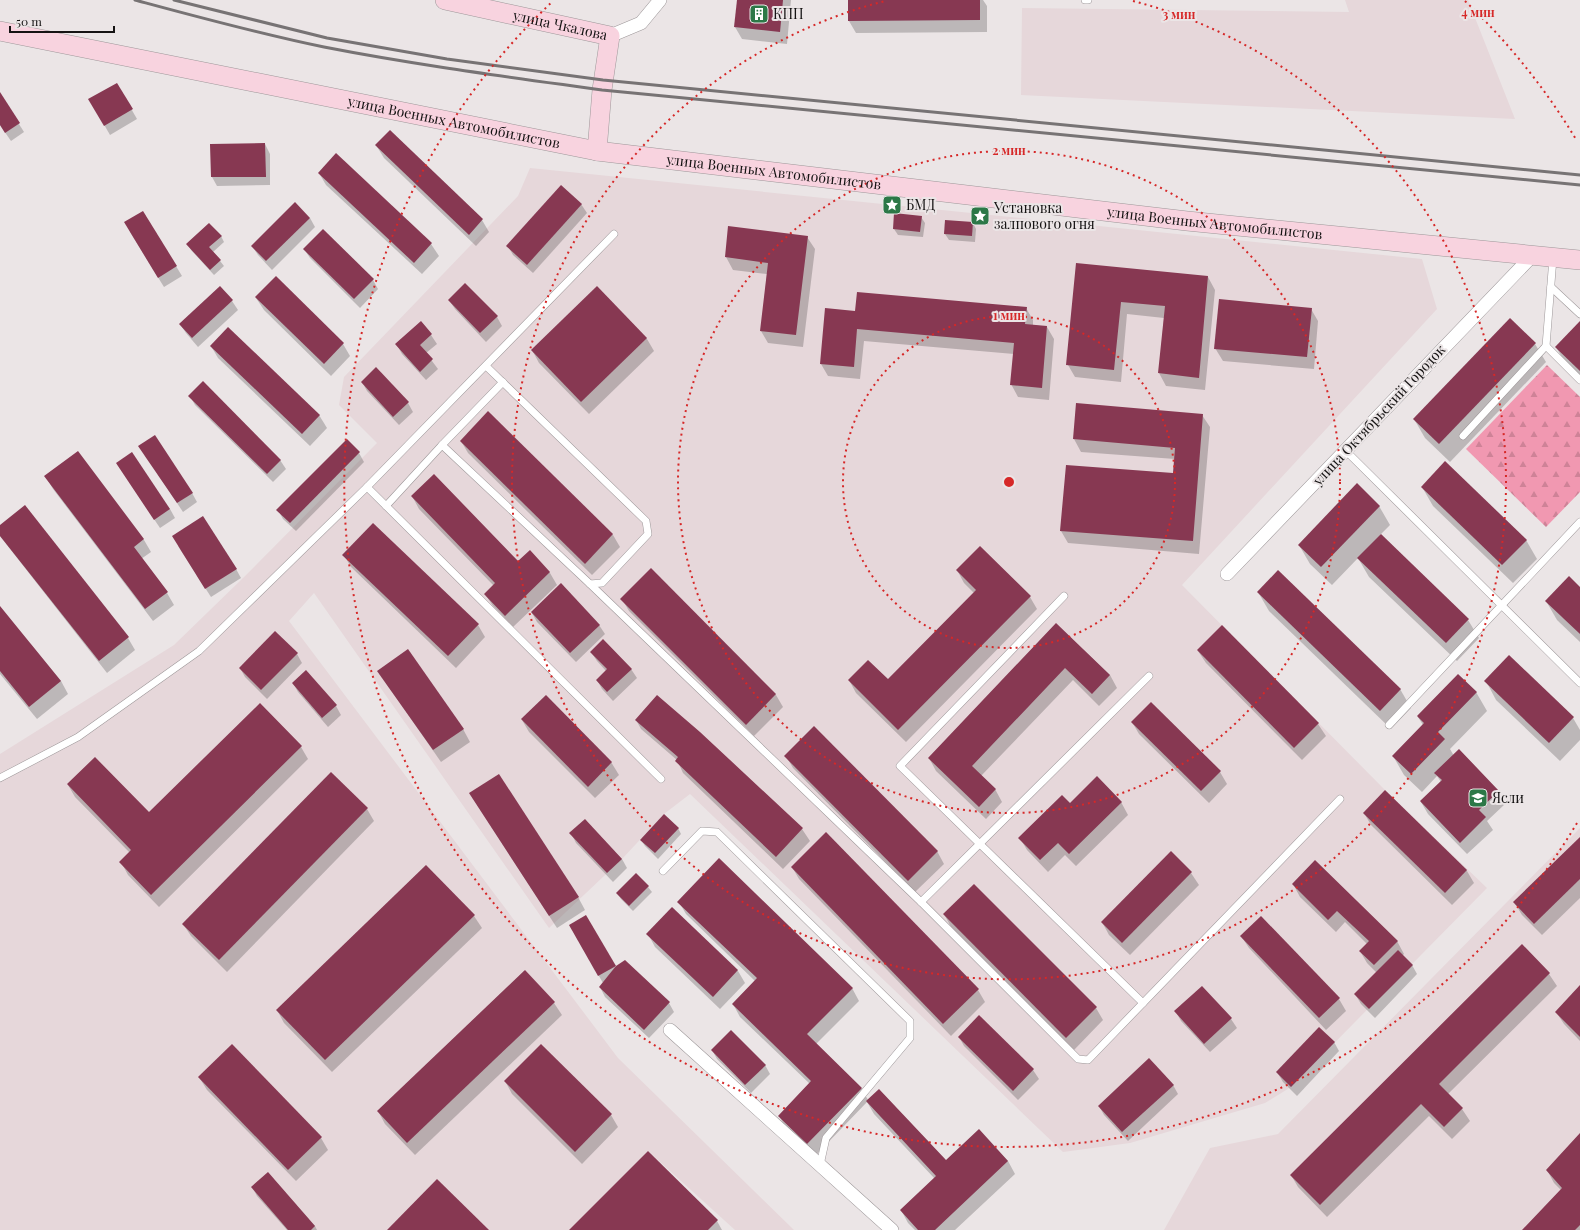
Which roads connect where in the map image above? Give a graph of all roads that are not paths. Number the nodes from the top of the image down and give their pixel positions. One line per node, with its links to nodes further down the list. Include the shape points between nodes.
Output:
1 (445, 0): 6 (street, улица Чкалова)
2 (660, 0): 6 (street, via 641,23)
3 (1085, 0): 4 (lane)
4 (1088, 0)
5 (0, 31): 7 (street, улица Военных Автомобилистов)
6 (610, 36): 7 (street, улица Чкалова)
7 (597, 151): 9 (street, улица Военных Автомобилистов, via 1187,221)
8 (614, 234): 15 (lane)
9 (1532, 256): 10 (street, улица Военных Автомобилистов); 20 (street, улица Октябрьский Городок)
10 (1553, 258): 11 (street, улица Военных Автомобилистов); 12 (lane)
11 (1580, 260)
12 (1551, 287): 13 (lane); 14 (lane)
13 (1580, 314)
14 (1546, 346): 16 (lane); 18 (lane)
15 (486, 366): 17 (lane); 21 (lane)
16 (1580, 380)
17 (503, 382): 19 (lane); 25 (lane, via 646,521 648,534 602,583)
18 (1463, 436)
19 (442, 445): 22 (lane); 25 (lane)
20 (1346, 451): 24 (street, улица Октябрьский Городок); 27 (lane)
21 (367, 487): 22 (lane); 31 (lane, via 199,652 78,737)
22 (386, 506): 32 (lane)
23 (1580, 522): 27 (lane)
24 (1228, 574)
25 (590, 584): 36 (lane)
26 (1064, 596): 34 (lane, via 900,766)
27 (1502, 605): 29 (lane); 30 (lane)
28 (1149, 676): 34 (lane)
29 (1580, 683)
30 (1389, 725)
31 (0, 778)
32 (661, 779)
33 (1340, 799): 37 (lane)
34 (979, 845): 36 (lane); 37 (lane)
35 (663, 871): 39 (lane, via 702,832 717,832 910,1021 910,1038 826,1138)
36 (922, 902): 37 (lane, via 1078,1059 1088,1060)
37 (1143, 1003)
38 (670, 1030): 39 (street)
39 (820, 1165): 40 (street)
40 (892, 1230)

